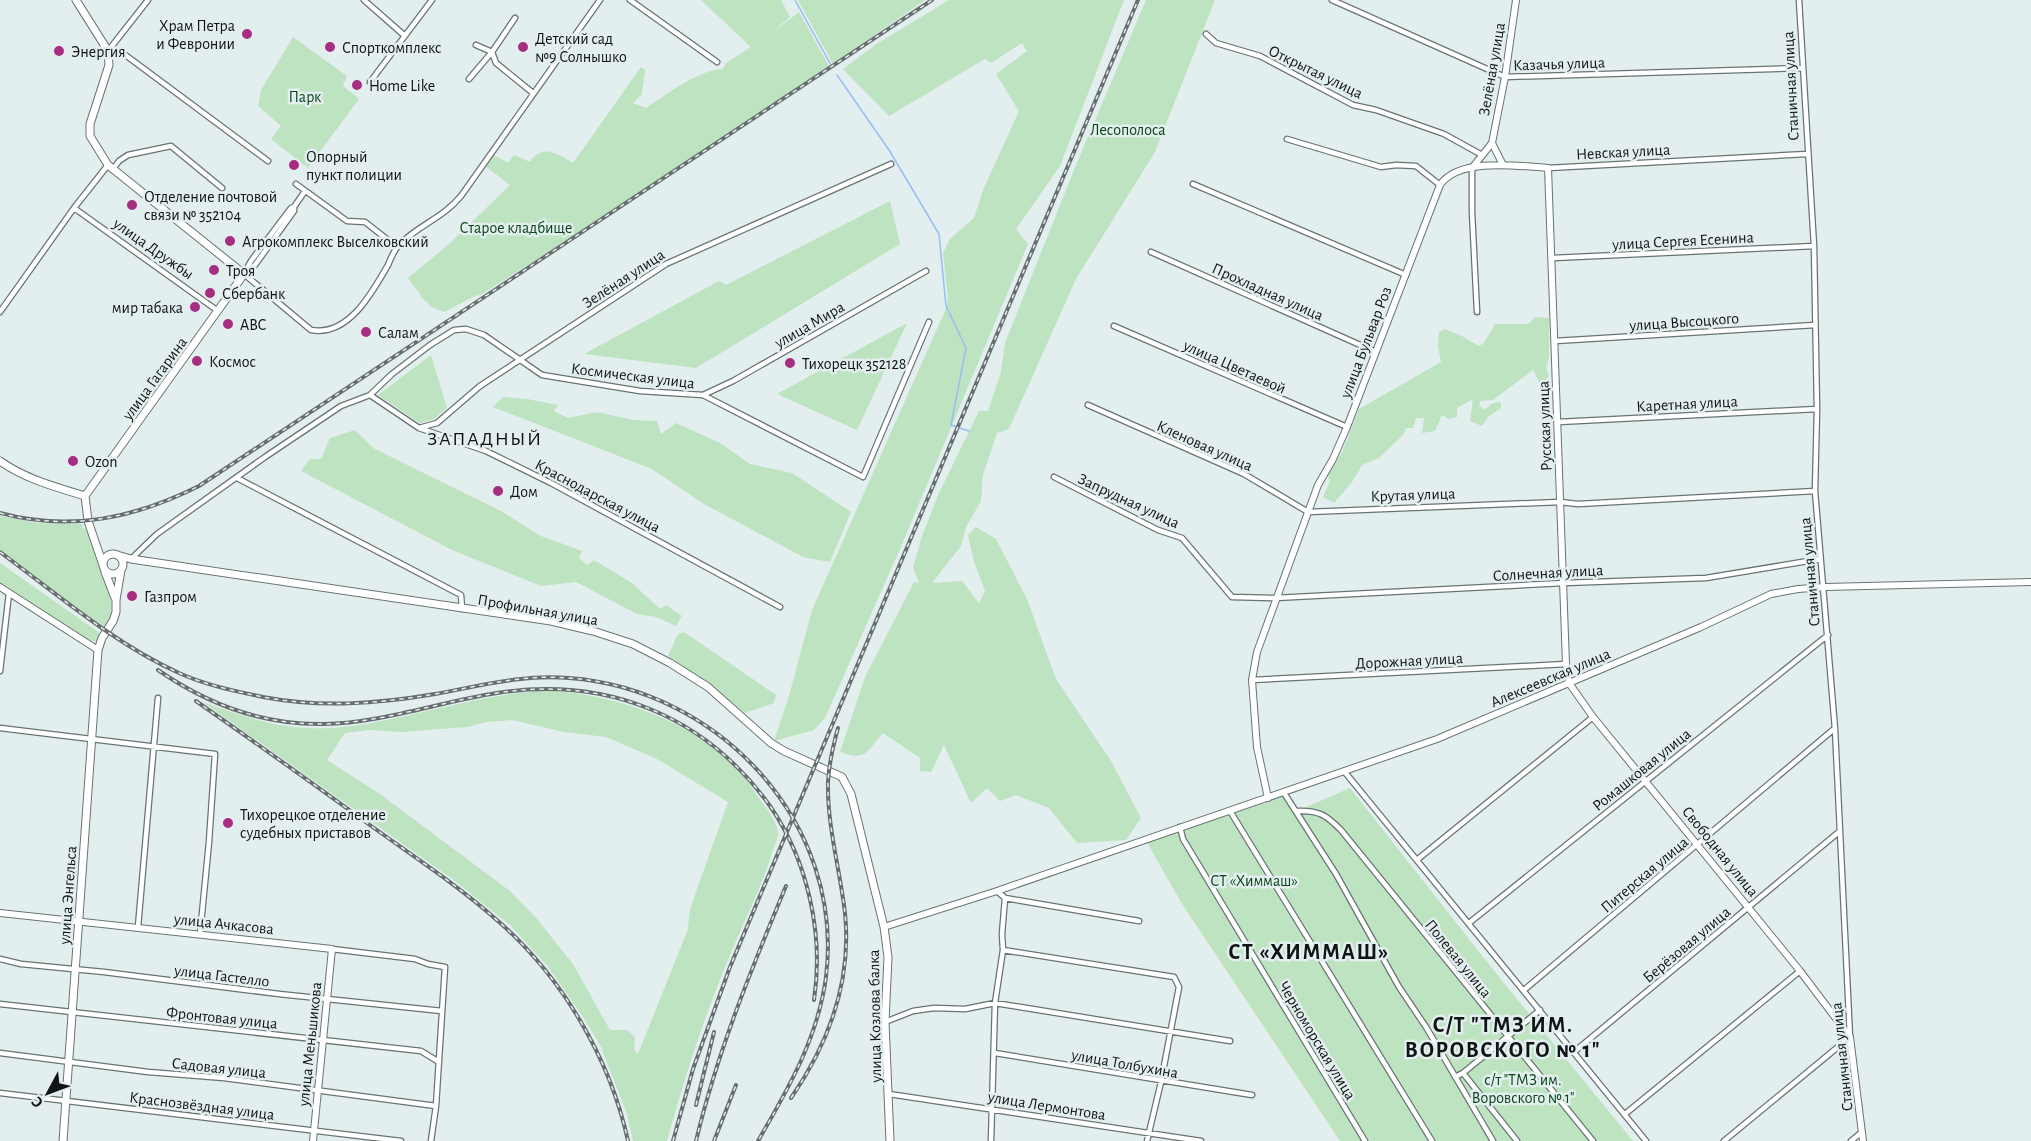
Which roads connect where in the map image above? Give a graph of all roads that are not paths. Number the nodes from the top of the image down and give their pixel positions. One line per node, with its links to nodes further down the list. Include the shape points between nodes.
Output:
1 (76, 0): 14 (main road)
2 (148, 0): 14 (street)
3 (364, 0): 12 (street)
4 (432, 0): 12 (street)
5 (600, 0): 21 (street)
6 (630, 0): 16 (street)
7 (1332, 0): 18 (street, Казачья улица)
8 (1516, 0): 18 (street, Зелёная улица)
9 (1799, 0): 17 (street, Станичная улица)
10 (515, 18): 15 (street)
11 (1206, 34): 25 (street, Открытая улица, via 1216,43 1260,56 1353,105 1444,134)
12 (405, 36): 20 (street)
13 (476, 45): 15 (street)
14 (108, 51): 26 (street, via 120,51); 29 (main road, улица Дружбы, via 109,65 90,124 90,136)
15 (492, 52): 19 (street); 21 (street, via 496,63)
16 (717, 62)
17 (1803, 68): 18 (street, Казачья улица); 24 (street, Станичная улица)
18 (1505, 77): 23 (street, Зелёная улица)
19 (469, 79)
20 (370, 82)
21 (533, 93): 39 (street, via 450,210)
22 (1287, 140): 32 (street, via 1381,167 1416,166)
23 (1491, 143): 25 (street, Зелёная улица); 28 (street)
24 (1807, 154): 31 (street, Невская улица); 38 (street, Станичная улица)
25 (1482, 155): 30 (street, Зелёная улица)
26 (268, 161)
27 (891, 164): 53 (street, Зелёная улица, via 666,264)
28 (1503, 165): 30 (street, Невская улица); 31 (street, Невская улица)
29 (110, 167): 35 (street, via 128,154 171,146); 37 (street); 43 (main road, улица Дружбы)
30 (1472, 168): 32 (street, Невская улица); 47 (street)
31 (1548, 168): 41 (street, Русская улица)
32 (1442, 182): 44 (street, улица Бульвар Роз)
33 (296, 184): 36 (street)
34 (1193, 184): 44 (street)
35 (222, 188)
36 (305, 191): 39 (street, via 347,221 365,222); 43 (street, улица Гагарина)
37 (74, 208): 45 (street, улица Дружбы); 46 (street)
38 (1814, 246): 41 (street, улица Сергея Есенина); 49 (street, Станичная улица)
39 (397, 247): 43 (street, via 366,300 353,315 329,329 311,330)
40 (1151, 252): 52 (street, Прохладная улица)
41 (1553, 258): 51 (street, Русская улица)
42 (926, 271): 55 (street, улица Мира)
43 (244, 274): 45 (main road, улица Гагарина)
44 (1406, 275): 52 (street, улица Бульвар Роз)
45 (219, 311): 65 (main road, улица Гагарина)
46 (0, 312)
47 (1477, 312)
48 (929, 322): 55 (street, Космическая улица, via 863,477)
49 (1815, 325): 51 (street, улица Высоцкого); 57 (street, Станичная улица)
50 (1114, 326): 59 (street, улица Цветаевой)
51 (1555, 341): 58 (street, Русская улица)
52 (1376, 352): 59 (street, улица Бульвар Роз)
53 (521, 361): 54 (street, Космическая улица, via 484,335 454,330 392,374); 55 (street, Космическая улица, via 542,375 640,391); 60 (street, Зелёная улица, via 480,386 436,423)
54 (370, 395): 60 (street, Краснодарская улица); 62 (street, via 341,406)
55 (703, 395)
56 (1088, 405): 67 (street, Кленовая улица, via 1244,474)
57 (1817, 409): 58 (street, Каретная улица); 64 (street, Станичная улица)
58 (1557, 422): 66 (street, Русская улица)
59 (1347, 427): 67 (street, улица Бульвар Роз, via 1317,485)
60 (419, 428): 81 (street, Краснодарская улица, via 486,451 551,483)
61 (0, 461): 65 (main road, via 28,476)
62 (237, 477): 71 (street, via 157,534); 82 (street, Профильная улица, via 461,595)
63 (1054, 477): 79 (street, Запрудная улица, via 1158,530 1182,538 1232,597)
64 (1815, 491): 66 (street, Крутая улица); 70 (street, Станичная улица)
65 (85, 496): 68 (main road)
66 (1560, 502): 67 (street, Крутая улица); 75 (street, Русская улица)
67 (1308, 512): 79 (street)
68 (97, 546): 69 (main road); 72 (main road)
69 (117, 555): 71 (main road); 72 (main road, via 106,556); 73 (main road)
70 (1820, 559): 75 (street, Солнечная улица, via 1706,578); 77 (street, Станичная улица)
71 (131, 560): 73 (main road); 82 (main road)
72 (103, 567): 73 (main road, via 112,574); 80 (main road)
73 (122, 568): 80 (main road)
74 (2031, 582): 77 (street, Алексеевская улица)
75 (1564, 583): 79 (street, Солнечная улица); 85 (street, Русская улица)
76 (0, 587): 78 (street)
77 (1825, 588): 83 (street, Станичная улица); 88 (street, Алексеевская улица, via 1771,594)
78 (9, 593): 84 (street); 86 (street)
79 (1275, 598): 87 (street)
80 (116, 600): 84 (main road, via 113,621)
81 (780, 607)
82 (462, 609): 97 (main road, Профильная улица, via 551,621 633,644 708,687 771,743 842,777)
83 (1828, 635): 92 (street, Станичная улица); 96 (street, Ромашковая улица)
84 (98, 651): 93 (main road, улица Энгельса)
85 (1566, 664): 87 (street, Дорожная улица); 88 (street, Русская улица)
86 (0, 671)
87 (1252, 680): 99 (street, via 1257,747)
88 (1569, 683): 90 (street, Свободная улица); 95 (street, Алексеевская улица, via 1437,739)
89 (158, 698): 94 (street)
90 (1593, 717): 96 (street, Свободная улица); 105 (street)
91 (0, 728): 93 (street)
92 (1835, 729): 103 (street, Станичная улица); 104 (street, Питерская улица)
93 (92, 739): 94 (street); 110 (main road, улица Энгельса)
94 (153, 746): 113 (street); 115 (street, via 215,754)
95 (1344, 771): 98 (street, Алексеевская улица); 105 (street)
96 (1646, 780): 104 (street, Свободная улица); 112 (street, Ромашковая улица)
97 (848, 786): 114 (main road, улица Козлова балка)
98 (1284, 793): 99 (street, Алексеевская улица); 101 (street)
99 (1268, 798): 100 (street, Алексеевская улица)
100 (1230, 810): 102 (street, Алексеевская улица); 162 (street)
101 (1297, 811): 130 (street, Полевая улица, via 1311,810 1327,816 1341,830); 140 (street)
102 (1180, 827): 106 (street, Алексеевская улица); 161 (street, Черноморская улица, via 1183,840)
103 (1840, 831): 108 (street, Берёзовая улица); 131 (street, Станичная улица)
104 (1698, 845): 108 (street, Свободная улица); 121 (street, Питерская улица)
105 (1418, 859): 112 (street)
106 (997, 891): 107 (street); 114 (street, Алексеевская улица)
107 (1005, 898): 111 (street); 117 (street)
108 (1749, 908): 120 (street, Свободная улица); 134 (street, Берёзовая улица)
109 (0, 913): 110 (street, улица Ачкасова)
110 (79, 921): 113 (street, улица Ачкасова); 119 (main road, улица Энгельса)
111 (1139, 921)
112 (1469, 923): 121 (street)
113 (138, 927): 115 (street, улица Ачкасова)
114 (884, 927): 128 (main road, улица Козлова балка, via 888,968)
115 (200, 934): 116 (street, улица Ачкасова)
116 (332, 949): 122 (street, улица Меньшикова); 126 (street, улица Ачкасова, via 415,958 444,967)
117 (1003, 950): 123 (street); 129 (street, via 1174,977 1179,987)
118 (0, 959): 119 (street, улица Гастелло)
119 (76, 969): 122 (street, улица Гастелло); 127 (main road, улица Энгельса)
120 (1800, 971): 131 (street, Свободная улица); 149 (street)
121 (1524, 990): 125 (street)
122 (326, 999): 126 (street, улица Гастелло); 132 (street, улица Меньшикова)
123 (995, 1003): 128 (street, via 965,1010 913,1011); 129 (street); 136 (street)
124 (0, 1004): 127 (street, Фронтовая улица)
125 (1540, 1010): 130 (street); 134 (street)
126 (442, 1011): 138 (street)
127 (73, 1012): 132 (street, Фронтовая улица); 137 (main road, улица Энгельса)
128 (885, 1022): 144 (main road, улица Козлова балка)
129 (1170, 1031): 133 (street); 141 (street)
130 (1508, 1036): 139 (street); 165 (street, Полевая улица)
131 (1850, 1037): 151 (street, Станичная улица); 167 (street)
132 (323, 1040): 138 (street, Фронтовая улица, via 421,1051); 142 (street, улица Меньшикова)
133 (1230, 1041)
134 (1574, 1052): 149 (street)
135 (0, 1053): 137 (street, Садовая улица)
136 (995, 1053): 141 (street, улица Толбухина); 148 (street)
137 (70, 1062): 142 (street, Садовая улица); 146 (main road, улица Энгельса)
138 (439, 1062): 147 (street)
139 (1463, 1073): 140 (street); 164 (street)
140 (1455, 1077): 163 (street)
141 (1161, 1082): 145 (street, улица Толбухина); 152 (street)
142 (318, 1091): 147 (street, Садовая улица); 150 (street, улица Меньшикова)
143 (0, 1093): 146 (street, Краснозвёздная улица)
144 (889, 1094): 148 (street, улица Лермонтова); 157 (main road, улица Козлова балка)
145 (1252, 1095)
146 (67, 1101): 150 (street, Краснозвёздная улица); 153 (main road, улица Энгельса)
147 (436, 1106): 156 (street)
148 (991, 1109): 152 (street, улица Лермонтова); 158 (street)
149 (1625, 1114): 166 (street)
150 (314, 1130): 154 (street, улица Меньшикова); 155 (street, Краснозвёздная улица)
151 (1862, 1132): 168 (street); 169 (street, Станичная улица)
152 (1149, 1133): 159 (street); 160 (street, улица Лермонтова)
153 (63, 1141)
154 (313, 1141)
155 (401, 1141)
156 (431, 1141)
157 (890, 1141)
158 (991, 1141)
159 (1147, 1141)
160 (1201, 1141)
161 (1365, 1141)
162 (1432, 1141)
163 (1493, 1141)
164 (1517, 1141)
165 (1593, 1141)
166 (1646, 1141)
167 (1724, 1141)
168 (1851, 1141)
169 (1863, 1141)

